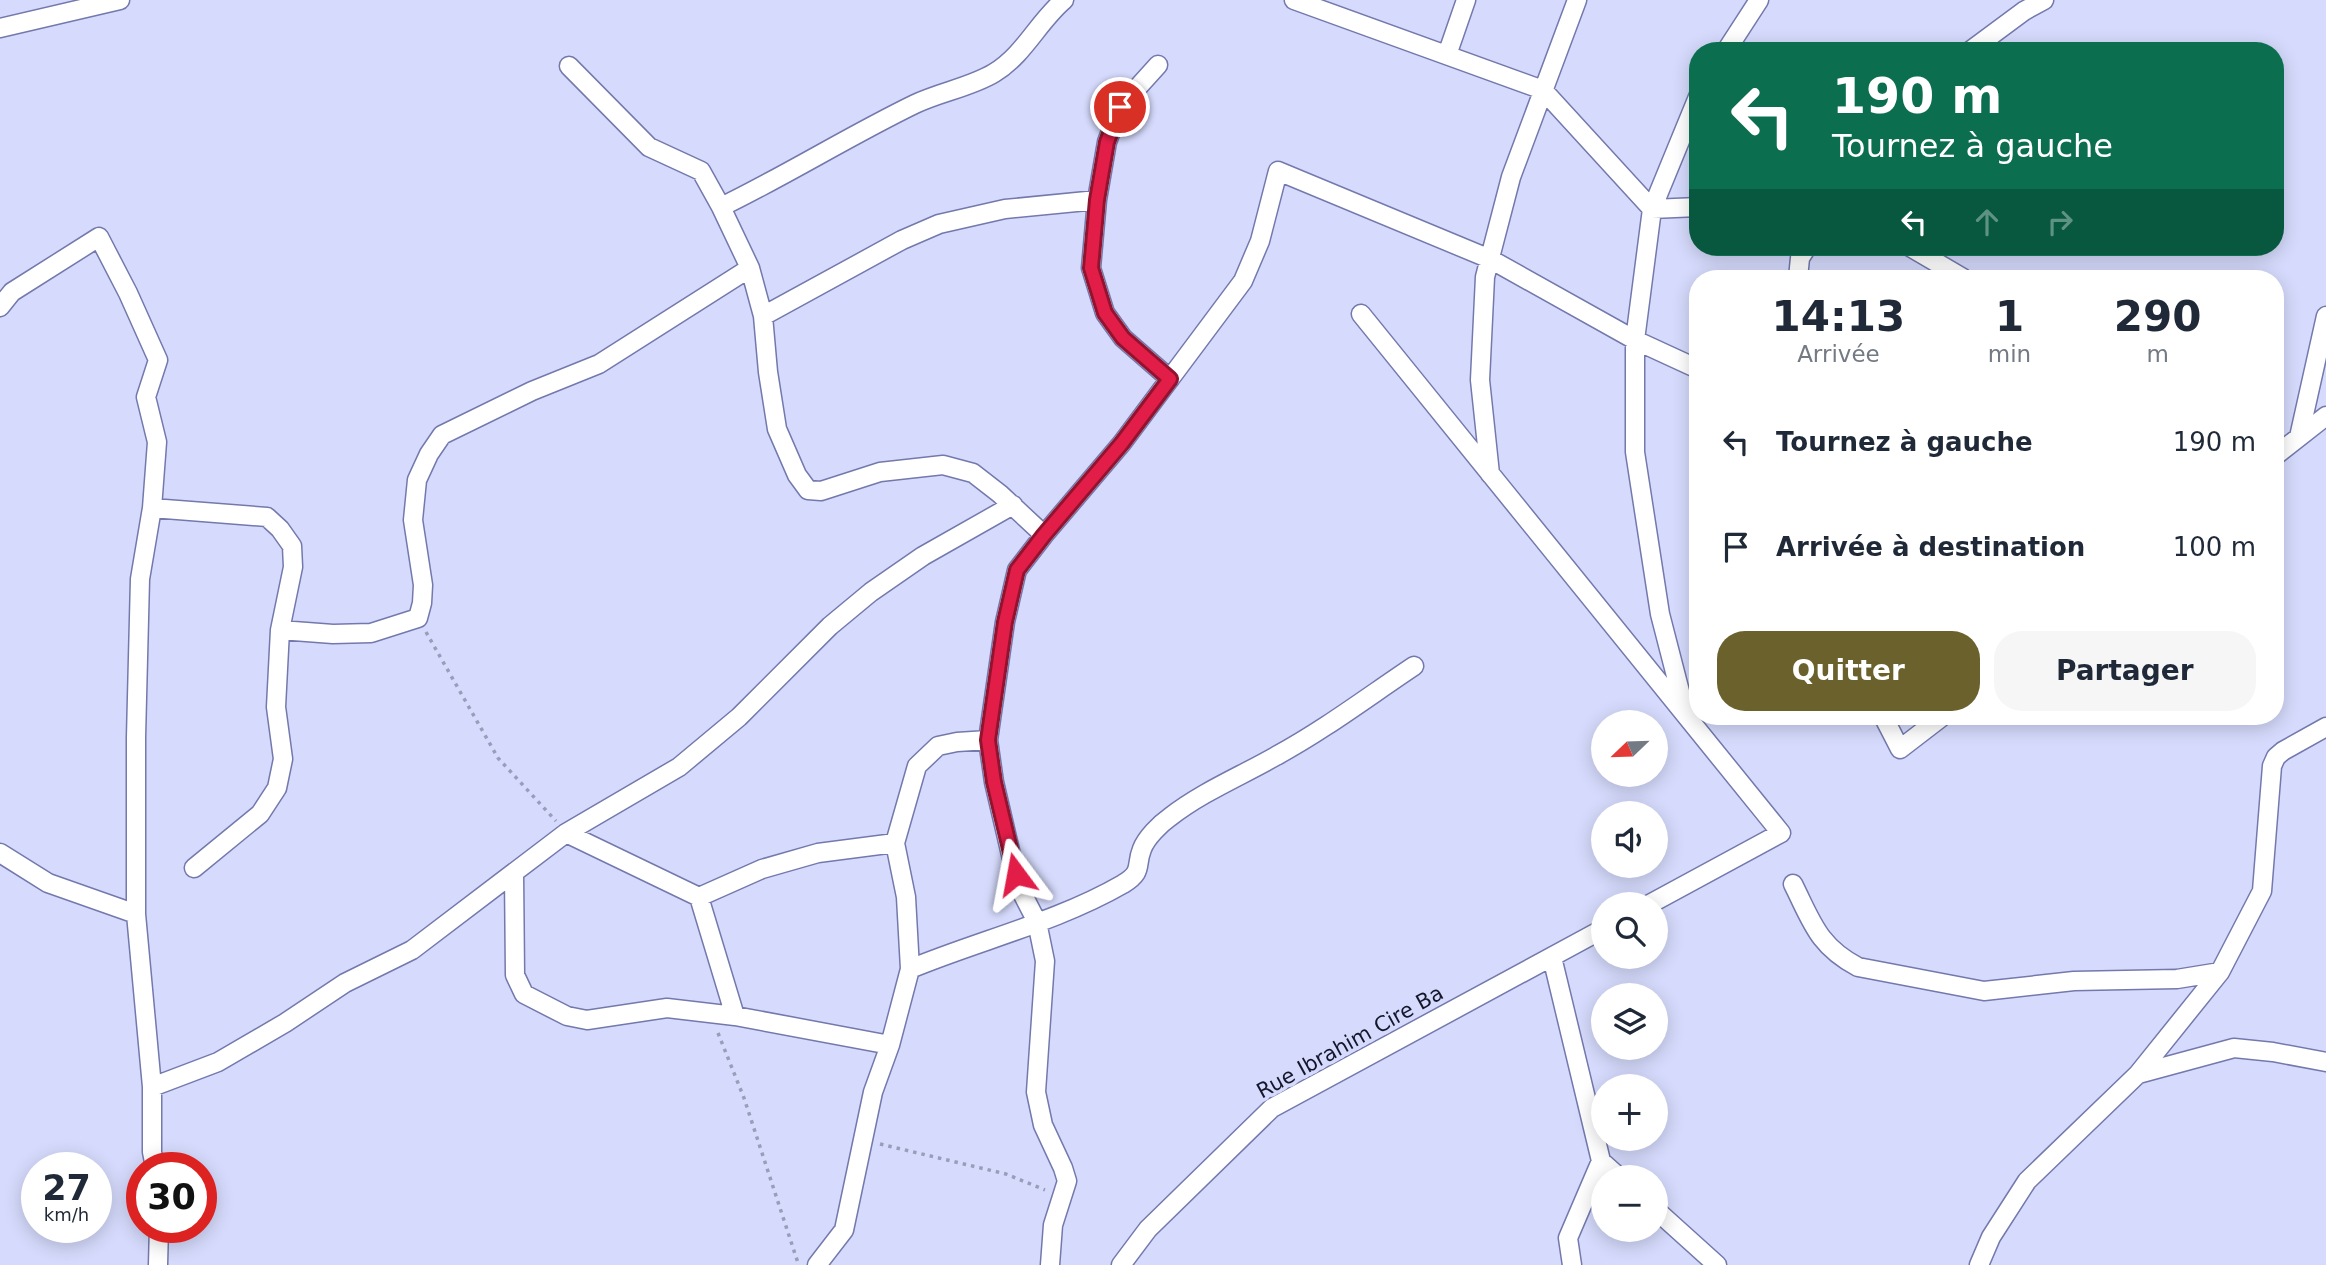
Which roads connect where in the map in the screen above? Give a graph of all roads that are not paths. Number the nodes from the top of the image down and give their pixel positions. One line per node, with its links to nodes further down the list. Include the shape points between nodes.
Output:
1 (1064, 0): 17 (street, via 1016,57 993,74 917,103)
2 (1294, 0): 11 (street)
3 (1466, 0): 11 (street)
4 (1577, 0): 14 (street)
5 (1759, 0): 9 (street)
6 (2044, 0): 10 (street)
7 (111, 1): 8 (street)
8 (0, 27)
9 (1732, 42)
10 (1982, 42)
11 (1447, 55): 14 (street)
12 (1158, 65): 16 (street, via 1120,107 1107,142)
13 (569, 66): 17 (street, via 649,147 701,171)
14 (1543, 90): 19 (street); 21 (street, via 1511,177)
15 (1689, 119): 19 (street)
16 (1097, 200): 26 (street, via 1005,209 939,224); 30 (street, via 1091,268 1105,313 1123,338)
17 (721, 207): 22 (street)
18 (1689, 207): 19 (street)
19 (1652, 209): 28 (street)
20 (1925, 256): 23 (street)
21 (1490, 259): 28 (street); 30 (street, via 1278,171 1260,241 1243,281); 34 (street, via 1480,380)
22 (750, 268): 26 (street); 38 (street, via 599,364 442,435 417,480 413,520 423,585 418,618 371,633)
23 (1949, 270)
24 (0, 307): 36 (street, via 12,292 99,237 158,360 146,397 157,442)
25 (1360, 314): 34 (street)
26 (763, 316): 35 (street, via 777,429 808,490 821,491 880,472 943,465 973,473)
27 (2326, 316): 32 (street)
28 (1634, 340): 29 (street); 40 (street, via 1635,452 1660,614)
29 (1689, 365)
30 (1170, 379): 37 (street)
31 (2326, 416): 32 (street)
32 (2299, 437): 33 (street)
33 (2284, 449)
34 (1490, 474): 40 (street)
35 (1013, 505): 37 (street); 47 (street, via 923,556 871,592 679,767)
36 (152, 508): 38 (street, via 267,517 280,529 292,546 293,567); 55 (street, via 140,579)
37 (1044, 535): 46 (street, via 1017,570)
38 (280, 630): 50 (street, via 276,707 283,759 277,788 260,814)
39 (1414, 666): 56 (street, via 1278,755 1168,817 1142,849 1140,868 1127,882)
40 (1687, 718): 41 (street)
41 (1689, 720)
42 (1693, 725): 53 (street, via 1781,833)
43 (1888, 725): 44 (street, via 1900,749)
44 (1931, 725)
45 (2326, 727): 60 (street, via 2276,757 2272,766 2262,891)
46 (988, 740): 48 (street, via 938,746 917,765); 56 (street, via 1020,889)
47 (566, 833): 51 (street); 54 (street)
48 (895, 843): 54 (street, via 818,853 762,869); 59 (street, via 906,897)
49 (0, 853): 55 (street, via 48,883)
50 (194, 868)
51 (514, 873): 61 (street, via 515,975 524,994 567,1016 587,1020 667,1008); 65 (street, via 412,950 345,984 218,1062)
52 (1793, 884): 60 (street, via 1819,939 1858,967 1984,991 2074,981 2177,979)
53 (1668, 894)
54 (699, 897): 61 (street)
55 (136, 914): 65 (street)
56 (1037, 922): 59 (street); 73 (street, via 1045,961 1036,1093 1043,1125 1067,1181 1053,1225)
57 (1591, 936): 58 (street, Rue Ibrahim Cire Ba)
58 (1552, 957): 67 (street); 74 (street, Rue Ibrahim Cire Ba, via 1272,1108 1147,1228)
59 (911, 969): 62 (street)
60 (2220, 972): 64 (street)
61 (735, 1016): 62 (street)
62 (890, 1045): 72 (street, via 873,1092 844,1230)
63 (2326, 1062): 64 (street, via 2234,1048)
64 (2138, 1074): 77 (street, via 2027,1181)
65 (152, 1087): 66 (street)
66 (152, 1152)
67 (1601, 1161): 68 (street); 75 (street, via 1568,1238)
68 (1605, 1165)
69 (1668, 1221): 76 (street)
70 (159, 1243): 71 (street)
71 (158, 1265)
72 (817, 1265)
73 (1050, 1265)
74 (1121, 1265)
75 (1572, 1265)
76 (1717, 1265)
77 (1979, 1265)

